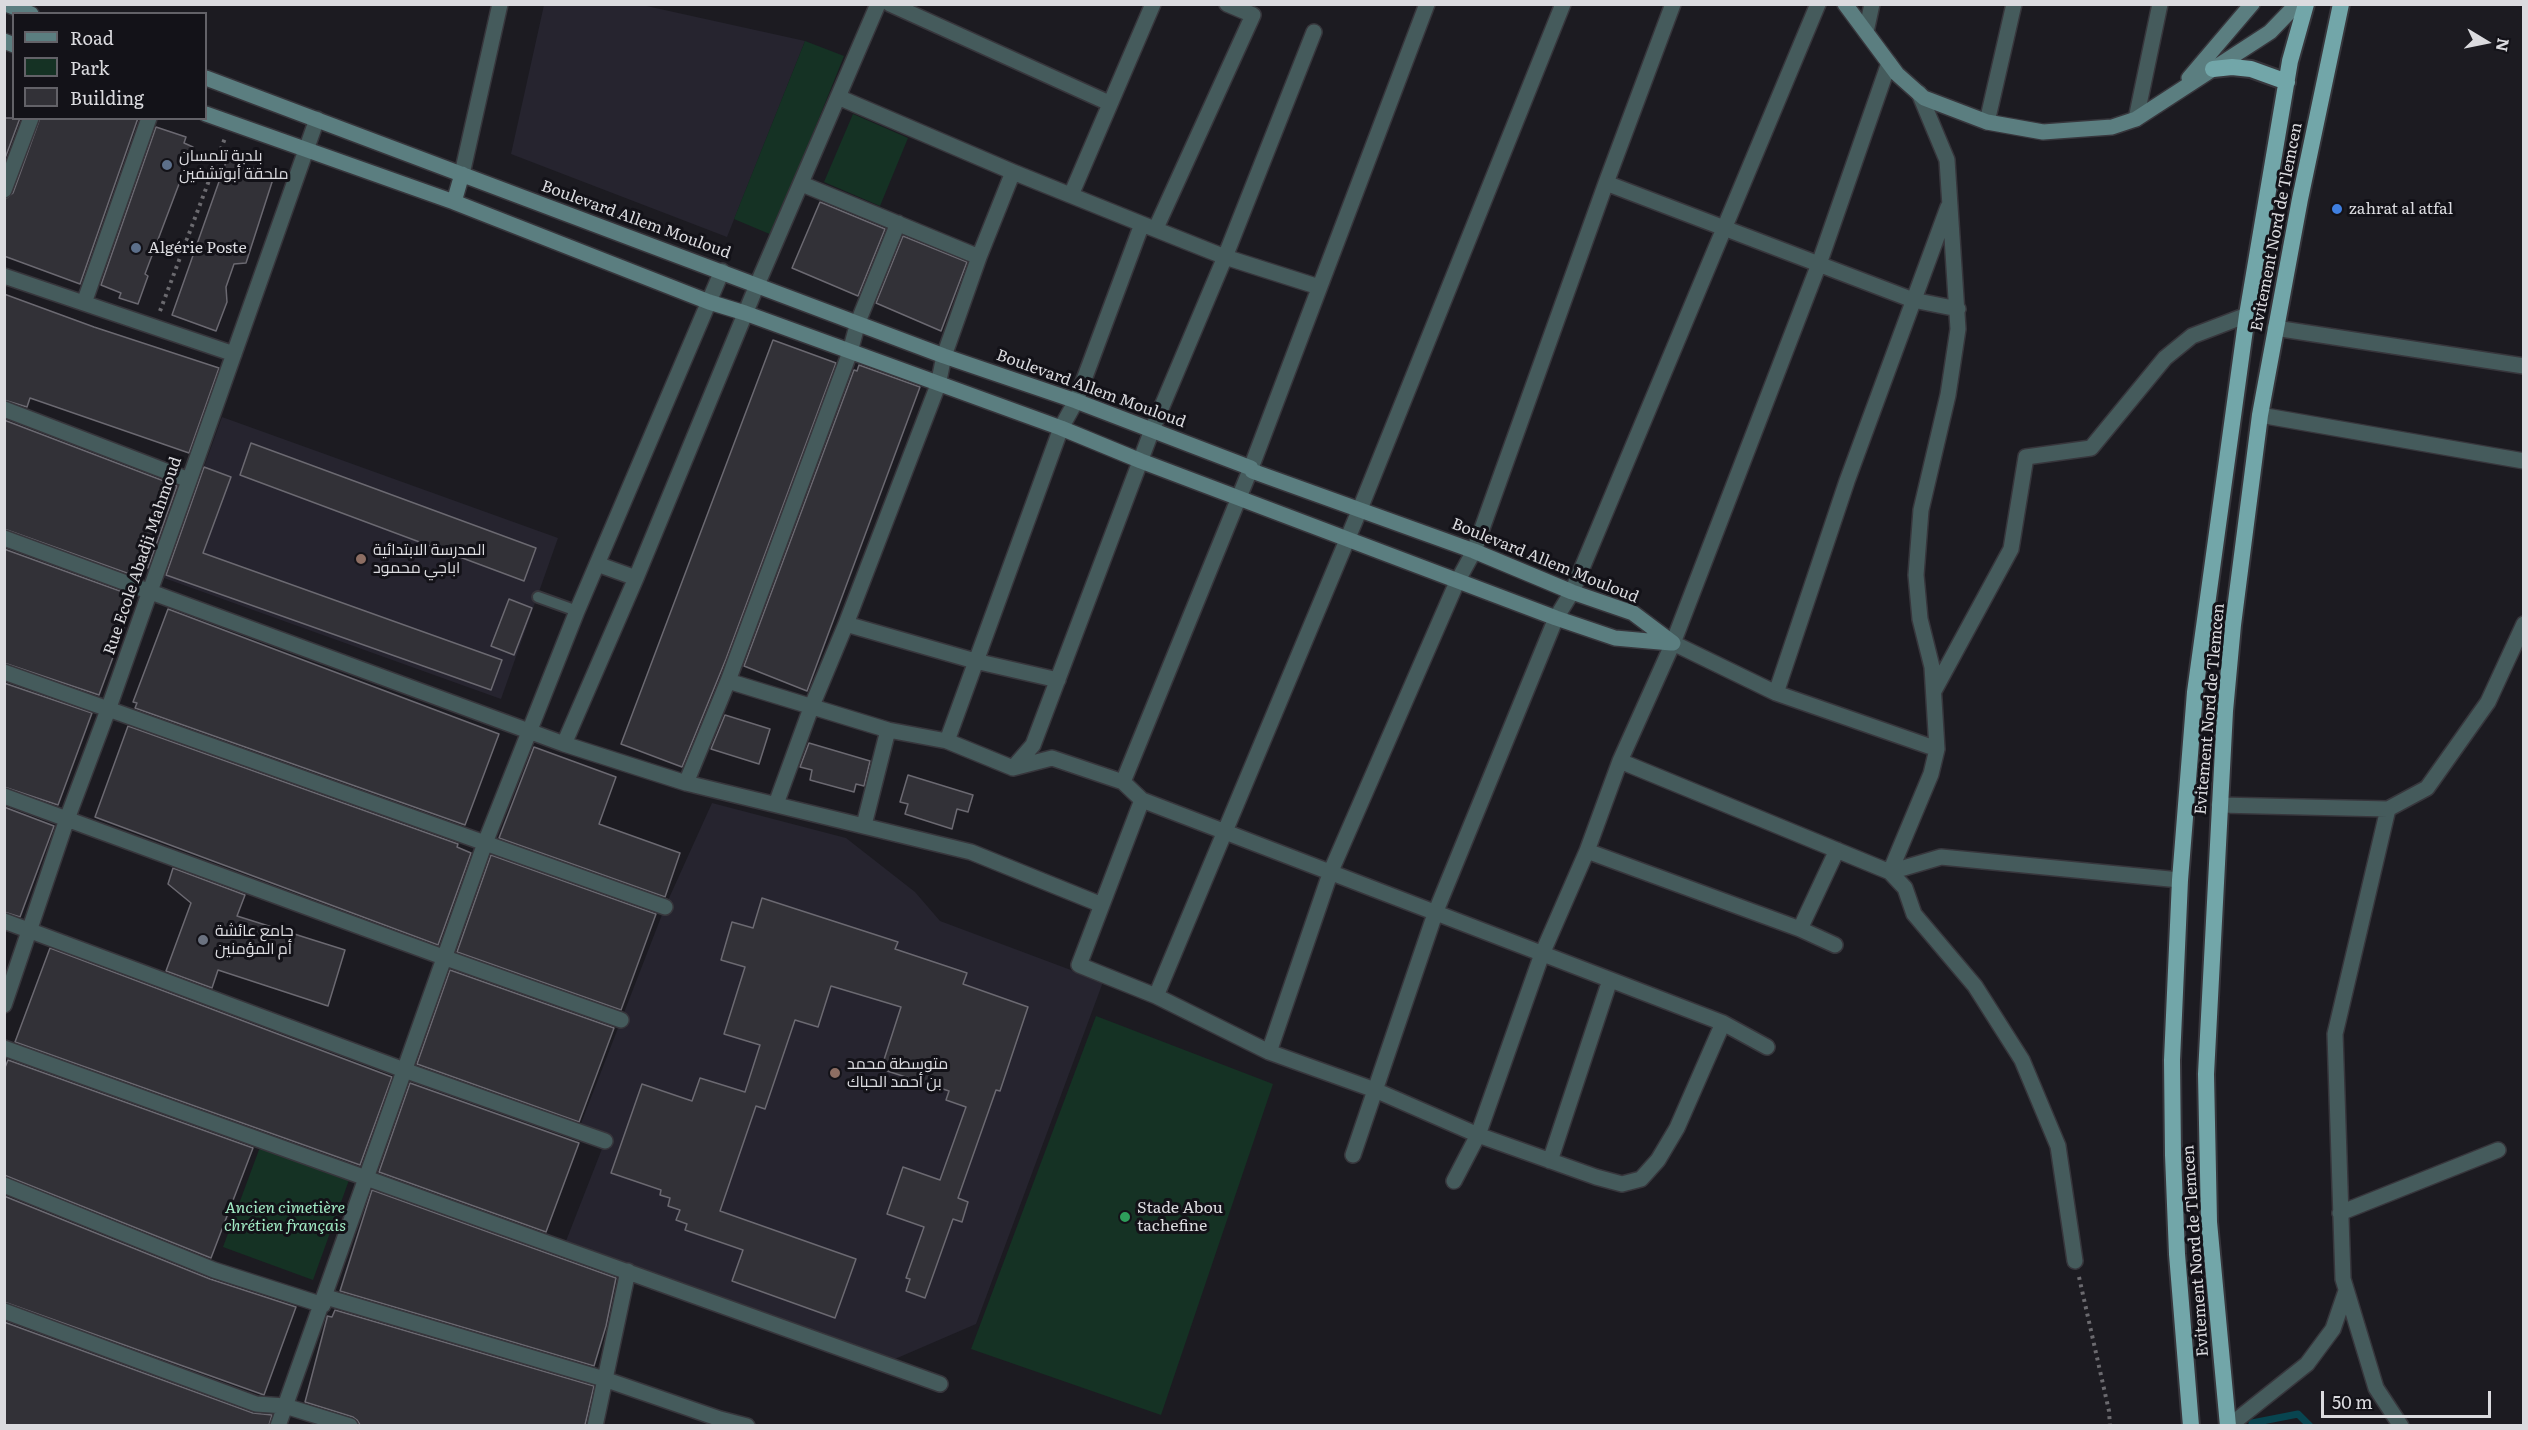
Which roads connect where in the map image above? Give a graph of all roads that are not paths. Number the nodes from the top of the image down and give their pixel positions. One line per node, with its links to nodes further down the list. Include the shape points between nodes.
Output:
1 (6, 4): 19 (main road)
2 (500, 4): 38 (street)
3 (878, 4): 28 (street)
4 (890, 4): 29 (street)
5 (1153, 4): 29 (street)
6 (1227, 4): 46 (street, via 1253,15)
7 (1427, 4): 54 (street)
8 (1563, 4): 78 (street)
9 (1673, 4): 39 (street)
10 (1818, 4): 47 (street)
11 (1845, 4): 21 (main road)
12 (1872, 4): 21 (street)
13 (2013, 4): 35 (street)
14 (2160, 4): 32 (street)
15 (2252, 4): 26 (main road)
16 (2297, 4): 23 (main road, via 2270,32)
17 (2306, 4): 25 (highway, Evitement Nord de Tlemcen)
18 (2341, 4): 62 (highway, Evitement Nord de Tlemcen)
19 (26, 12)
20 (1314, 32): 48 (street)
21 (1866, 32): 22 (main road)
22 (1889, 63): 27 (main road); 50 (street)
23 (2213, 69): 25 (highway, via 2251,69); 26 (main road)
24 (207, 78): 31 (main road, Boulevard Allem Mouloud)
25 (2287, 82): 60 (highway, Evitement Nord de Tlemcen)
26 (2176, 92): 32 (main road)
27 (1918, 93): 35 (main road); 43 (street, via 1947,160)
28 (837, 97): 37 (street); 40 (street)
29 (1109, 103): 42 (street)
30 (207, 114): 36 (main road)
31 (317, 119): 36 (street, Rue Ecole Abadji Mahmoud); 38 (main road, Boulevard Allem Mouloud)
32 (2136, 119): 35 (main road, via 2112,127 2043,132)
33 (30, 120): 41 (street)
34 (148, 120): 57 (street)
35 (1987, 122)
36 (307, 150): 44 (main road); 64 (street, Rue Ecole Abadji Mahmoud)
37 (1013, 172): 42 (street); 49 (street)
38 (462, 174): 44 (main road); 51 (main road, Boulevard Allem Mouloud)
39 (1606, 183): 47 (street); 81 (street)
40 (802, 184): 45 (street); 53 (street)
41 (4, 190)
42 (1071, 195): 46 (street)
43 (1950, 201): 55 (street); 58 (street)
44 (454, 202): 56 (main road)
45 (898, 223): 49 (street); 61 (street)
46 (1149, 226): 48 (street); 68 (street)
47 (1725, 227): 50 (street); 86 (street)
48 (1225, 256): 54 (street); 72 (street)
49 (979, 257): 65 (street)
50 (1819, 264): 55 (street); 92 (street)
51 (722, 271): 53 (main road, Boulevard Allem Mouloud); 56 (street)
52 (4, 276): 57 (street)
53 (757, 285): 59 (street); 61 (main road, Boulevard Allem Mouloud)
54 (1319, 287): 75 (street)
55 (1913, 300): 58 (street); 98 (street)
56 (709, 302): 59 (main road); 82 (street)
57 (84, 303): 64 (street)
58 (1958, 309): 97 (street, via 1948,395 1921,510 1916,575)
59 (745, 313): 63 (main road); 83 (street)
60 (2247, 315): 97 (street, via 2192,336 2165,358 2091,448 2026,457 2011,549); 123 (highway, Evitement Nord de Tlemcen, via 2195,692)
61 (858, 322): 63 (street); 65 (main road, Boulevard Allem Mouloud)
62 (2275, 328): 66 (street); 70 (highway, Evitement Nord de Tlemcen)
63 (850, 352): 67 (main road); 96 (street)
64 (234, 354): 76 (street, Rue Ecole Abadji Mahmoud)
65 (944, 356): 67 (street); 68 (main road, Boulevard Allem Mouloud)
66 (2523, 366)
67 (938, 385): 71 (main road); 90 (street)
68 (1077, 401): 71 (street); 72 (main road, Boulevard Allem Mouloud)
69 (4, 409): 76 (street)
70 (2260, 415): 74 (street); 113 (highway, Evitement Nord de Tlemcen, via 2233,626)
71 (1061, 428): 73 (main road); 93 (street)
72 (1152, 430): 73 (street); 75 (main road, Boulevard Allem Mouloud)
73 (1141, 461): 77 (main road); 95 (street)
74 (2523, 461)
75 (1251, 468): 77 (street); 78 (main road, Boulevard Allem Mouloud)
76 (189, 480): 85 (street, Rue Ecole Abadji Mahmoud)
77 (1239, 497): 80 (main road); 108 (street)
78 (1360, 508): 80 (street); 81 (main road, Boulevard Allem Mouloud)
79 (4, 538): 85 (street)
80 (1347, 538): 84 (main road); 117 (street)
81 (1474, 551): 84 (street); 86 (main road, Boulevard Allem Mouloud)
82 (597, 564): 83 (street); 88 (street)
83 (636, 578): 104 (street)
84 (1457, 582): 89 (main road); 121 (street)
85 (150, 590): 100 (street, Rue Ecole Abadji Mahmoud); 102 (street)
86 (1572, 592): 89 (street); 92 (main road, Boulevard Allem Mouloud, via 1633,613)
87 (538, 597): 88 (lane)
88 (577, 611): 102 (street)
89 (1557, 618): 92 (main road, via 1615,638); 126 (street)
90 (846, 624): 93 (street); 99 (street)
91 (2523, 624): 114 (street, via 2488,702 2427,788)
92 (1673, 643): 98 (street); 106 (street)
93 (975, 661): 95 (street); 103 (street)
94 (4, 672): 100 (street)
95 (1058, 680): 107 (street, via 1033,745)
96 (728, 681): 99 (street); 109 (street)
97 (1933, 692): 105 (street)
98 (1776, 693): 105 (street)
99 (811, 708): 101 (street); 112 (street)
100 (108, 710): 115 (street, Rue Ecole Abadji Mahmoud); 118 (street)
101 (888, 730): 103 (street); 116 (street)
102 (529, 731): 104 (street); 118 (street)
103 (947, 741): 107 (street)
104 (564, 744): 109 (street)
105 (1937, 749): 122 (street, via 1931,774)
106 (1620, 761): 119 (street); 120 (street)
107 (1013, 768): 108 (street, via 1052,758)
108 (1124, 782): 111 (street)
109 (686, 783): 112 (street)
110 (4, 796): 115 (street)
111 (1142, 800): 117 (street); 124 (street)
112 (776, 804): 116 (street)
113 (2219, 805): 114 (street); 165 (highway, Evitement Nord de Tlemcen, via 2206,1074 2207,1150 2209,1222)
114 (2388, 809): 151 (street, via 2335,1034)
115 (67, 819): 129 (street, Rue Ecole Abadji Mahmoud); 132 (street)
116 (864, 825): 124 (street, via 971,852)
117 (1225, 831): 121 (street); 134 (street)
118 (485, 843): 125 (street); 132 (street)
119 (1837, 850): 122 (street); 128 (street)
120 (1587, 851): 128 (street); 131 (street)
121 (1331, 871): 126 (street); 140 (street)
122 (1890, 872): 123 (street, via 1941,857); 152 (street, via 1905,888 1914,914 1975,986 2022,1060 2058,1146)
123 (2180, 880): 164 (highway, Evitement Nord de Tlemcen, via 2172,1059 2173,1155)
124 (1102, 905): 134 (street, via 1079,965)
125 (665, 906)
126 (1436, 911): 131 (street); 142 (street)
127 (4, 921): 129 (street)
128 (1800, 929): 130 (street)
129 (30, 931): 135 (street, Rue Ecole Abadji Mahmoud); 141 (street)
130 (1835, 945)
131 (1542, 954): 133 (street); 143 (street)
132 (443, 957): 136 (street); 141 (street)
133 (1610, 980): 137 (street); 147 (street)
134 (1156, 996): 140 (street)
135 (4, 1005)
136 (621, 1020)
137 (1723, 1023): 138 (street); 147 (street, via 1677,1128 1641,1179 1622,1184)
138 (1767, 1047)
139 (4, 1048): 148 (street)
140 (1269, 1052): 142 (street)
141 (404, 1070): 144 (street); 148 (street)
142 (1375, 1090): 143 (street); 146 (street)
143 (1478, 1135): 147 (street); 149 (street)
144 (605, 1141)
145 (2498, 1150): 151 (street)
146 (1353, 1155)
147 (1550, 1161)
148 (366, 1178): 153 (street); 155 (street)
149 (1454, 1181)
150 (4, 1185): 155 (street, via 214,1270)
151 (2340, 1213): 154 (street)
152 (2075, 1260)
153 (628, 1271): 157 (street); 158 (street)
154 (2346, 1291): 165 (street, via 2333,1329 2307,1364); 166 (street, via 2376,1388)
155 (325, 1301): 157 (street); 159 (street)
156 (4, 1311): 159 (street, via 256,1404)
157 (604, 1379): 162 (street); 163 (street)
158 (940, 1384)
159 (285, 1406): 160 (street); 161 (street)
160 (278, 1425)
161 (350, 1425)
162 (595, 1425)
163 (747, 1425)
164 (2191, 1425)
165 (2229, 1425)
166 (2401, 1425)

